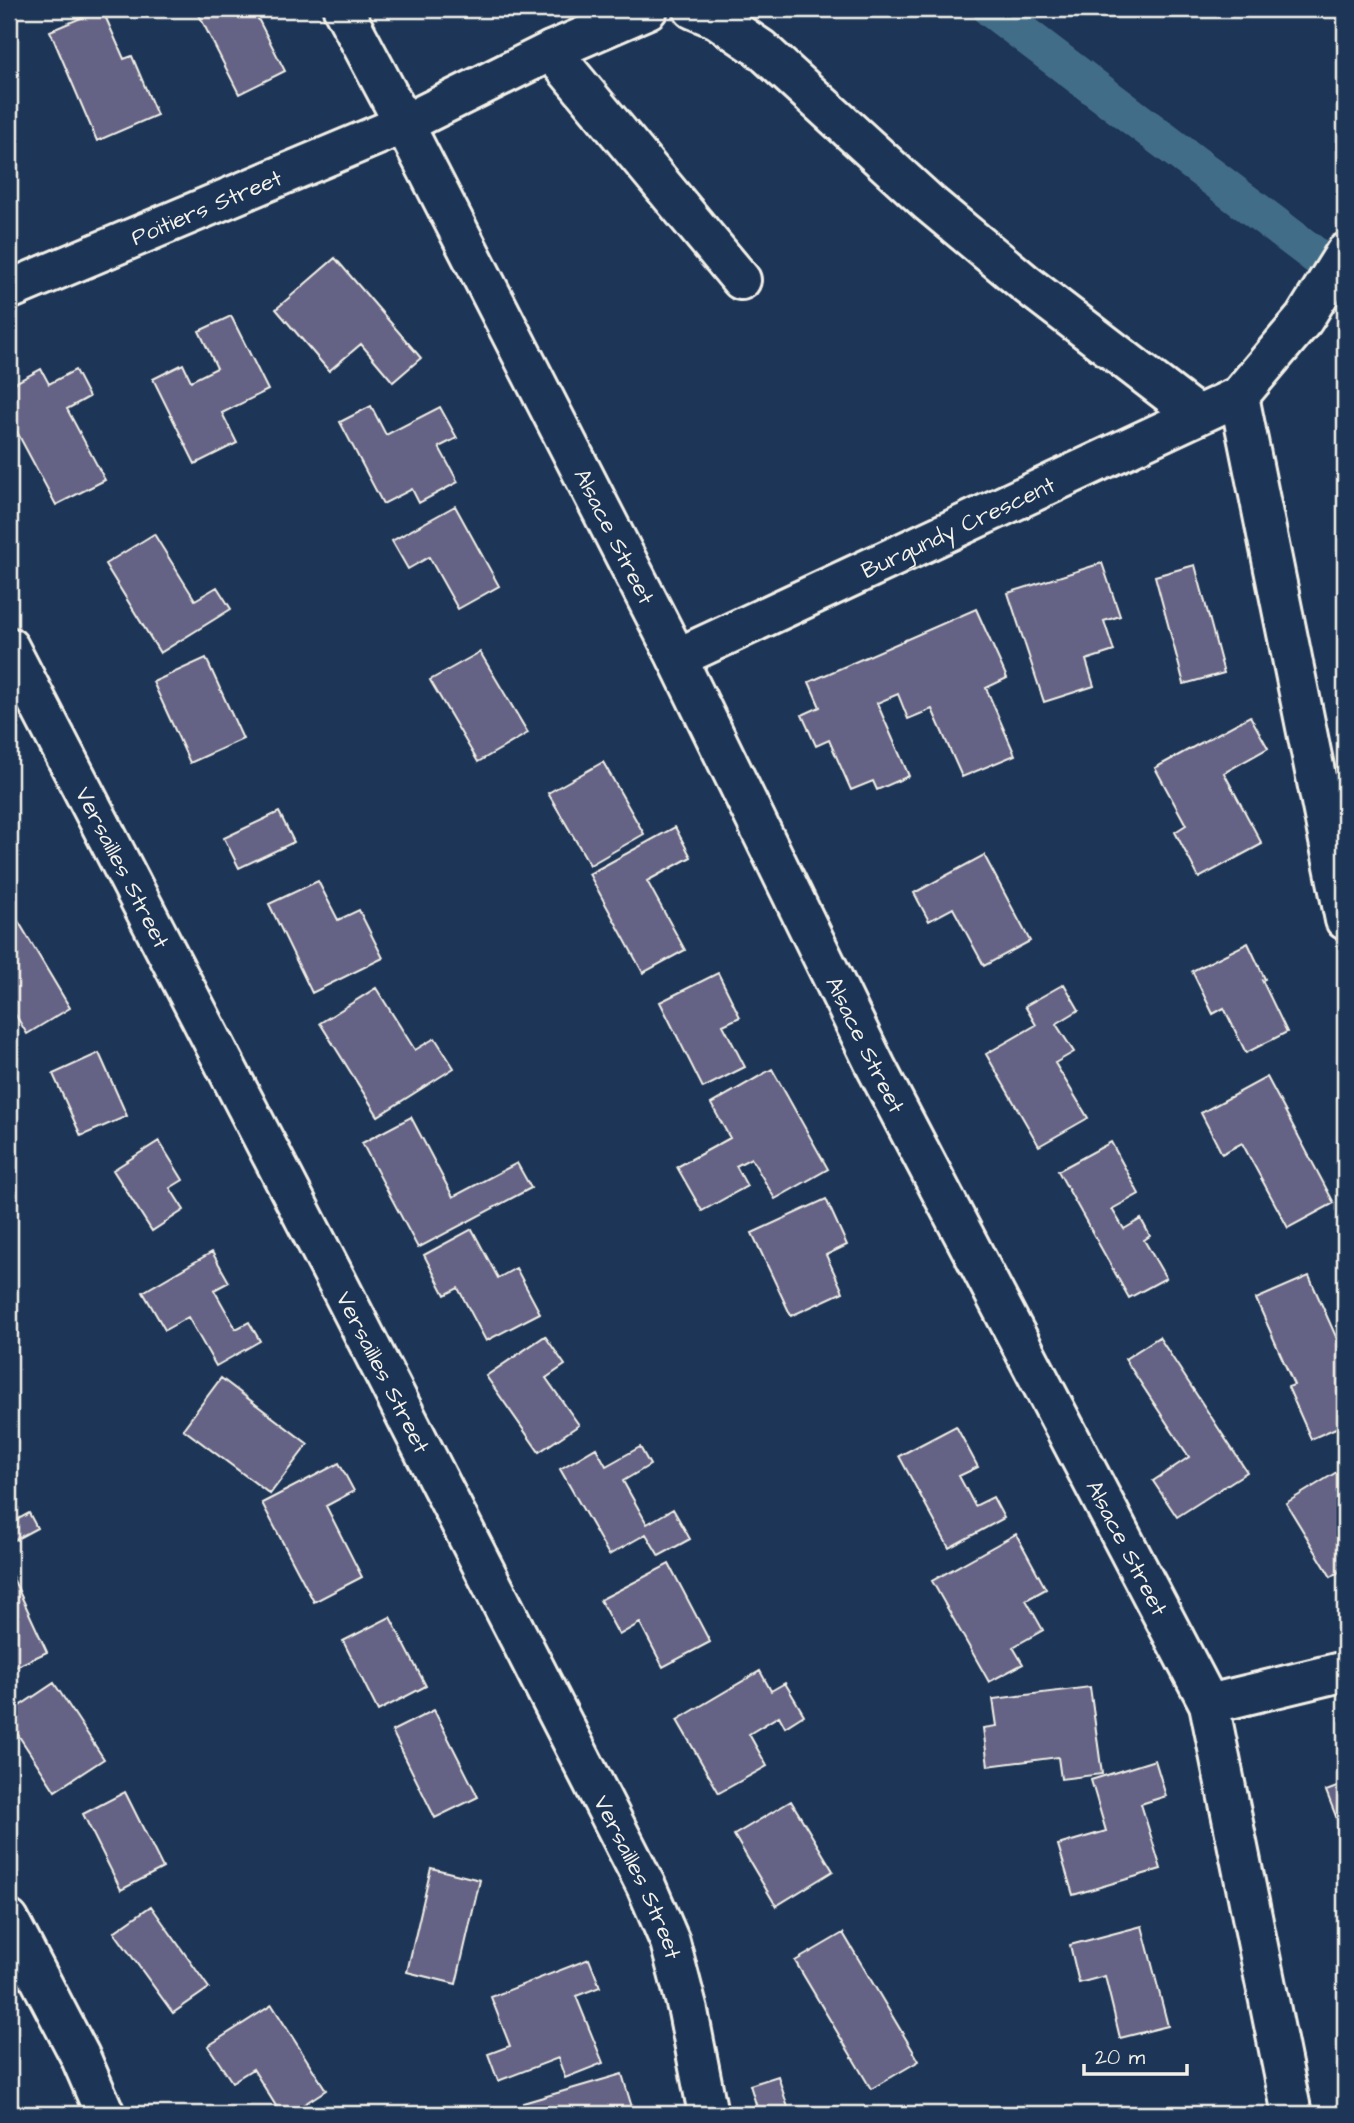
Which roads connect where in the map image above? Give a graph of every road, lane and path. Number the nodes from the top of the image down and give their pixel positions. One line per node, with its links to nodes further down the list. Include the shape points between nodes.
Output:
1 (343, 9): 5 (street, Alsace Street)
2 (648, 9): 4 (street, Poitiers Street)
3 (693, 9): 10 (street, via 717,19 761,49 929,203)
4 (551, 51): 5 (street, Poitiers Street); 7 (street)
5 (404, 124): 8 (street, Poitiers Street); 12 (street, Alsace Street)
6 (1345, 253): 9 (street, Burgundy Crescent, via 1304,319)
7 (741, 280)
8 (9, 290)
9 (1239, 396): 10 (street, Burgundy Crescent); 13 (street)
10 (1197, 415): 12 (street, Burgundy Crescent)
11 (9, 648): 18 (street, Versailles Street, via 646,1886 670,1942)
12 (677, 658): 15 (street, Alsace Street, via 876,1067)
13 (1345, 920)
14 (1345, 1671): 15 (street)
15 (1209, 1704): 19 (street, Alsace Street)
16 (9, 1920): 17 (street)
17 (105, 2114)
18 (708, 2114)
19 (1292, 2114)

